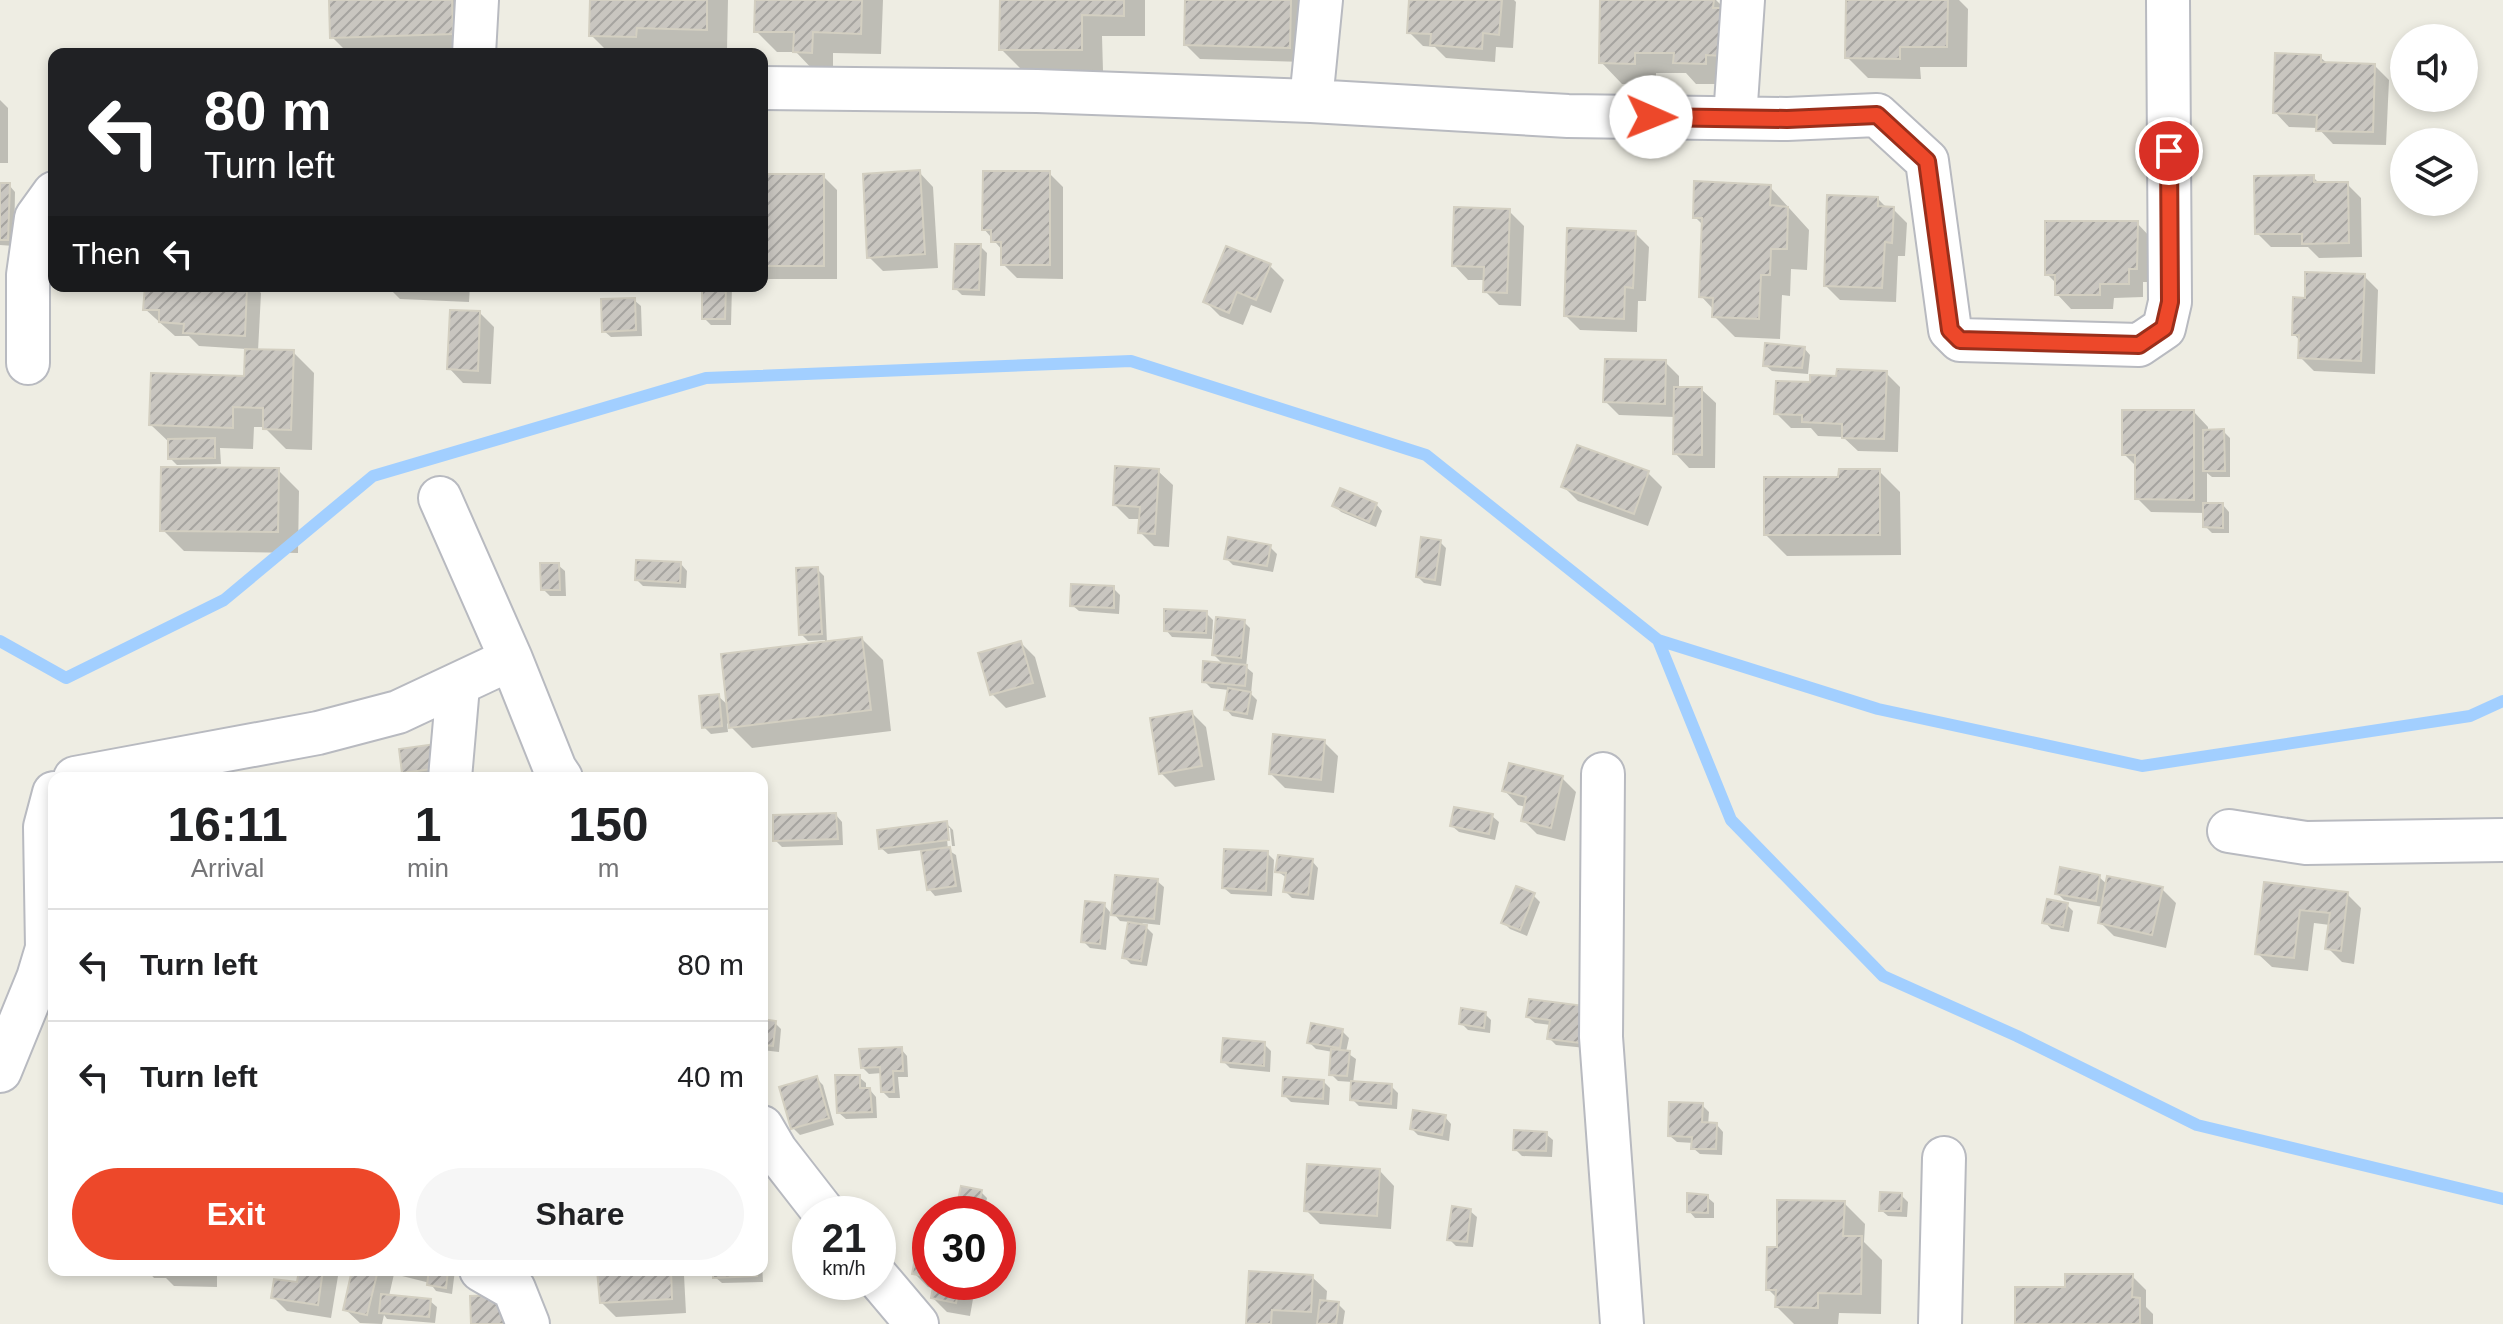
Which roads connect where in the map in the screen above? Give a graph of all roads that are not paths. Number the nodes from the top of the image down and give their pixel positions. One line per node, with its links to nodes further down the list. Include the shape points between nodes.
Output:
1 (477, 0): 5 (street)
2 (1321, 0): 7 (street)
3 (1743, 0): 8 (street)
4 (2168, 0): 8 (street, via 2170,302 2164,328 2139,345 1960,340 1950,330 1927,161 1877,115)
5 (474, 48)
6 (768, 88): 7 (street)
7 (1311, 101): 8 (street, via 1568,116)
8 (1735, 118)
9 (48, 201): 10 (street, via 36,218 30,260)
10 (28, 363)
11 (440, 498): 12 (street)
12 (511, 659): 13 (street); 16 (street)
13 (458, 686): 14 (street, via 398,712 318,733); 15 (street)
14 (107, 772)
15 (451, 772)
16 (557, 772)
17 (1603, 774): 29 (street, via 1601,1037)
18 (48, 816): 21 (street, via 47,948)
19 (2229, 831): 20 (street, via 2306,843)
20 (2503, 840)
21 (0, 1071)
22 (768, 1137): 24 (street)
23 (1944, 1158): 30 (street)
24 (811, 1196)
25 (491, 1276): 27 (street, via 514,1289)
26 (896, 1299): 28 (street)
27 (528, 1324)
28 (917, 1324)
29 (1622, 1324)
30 (1940, 1324)

